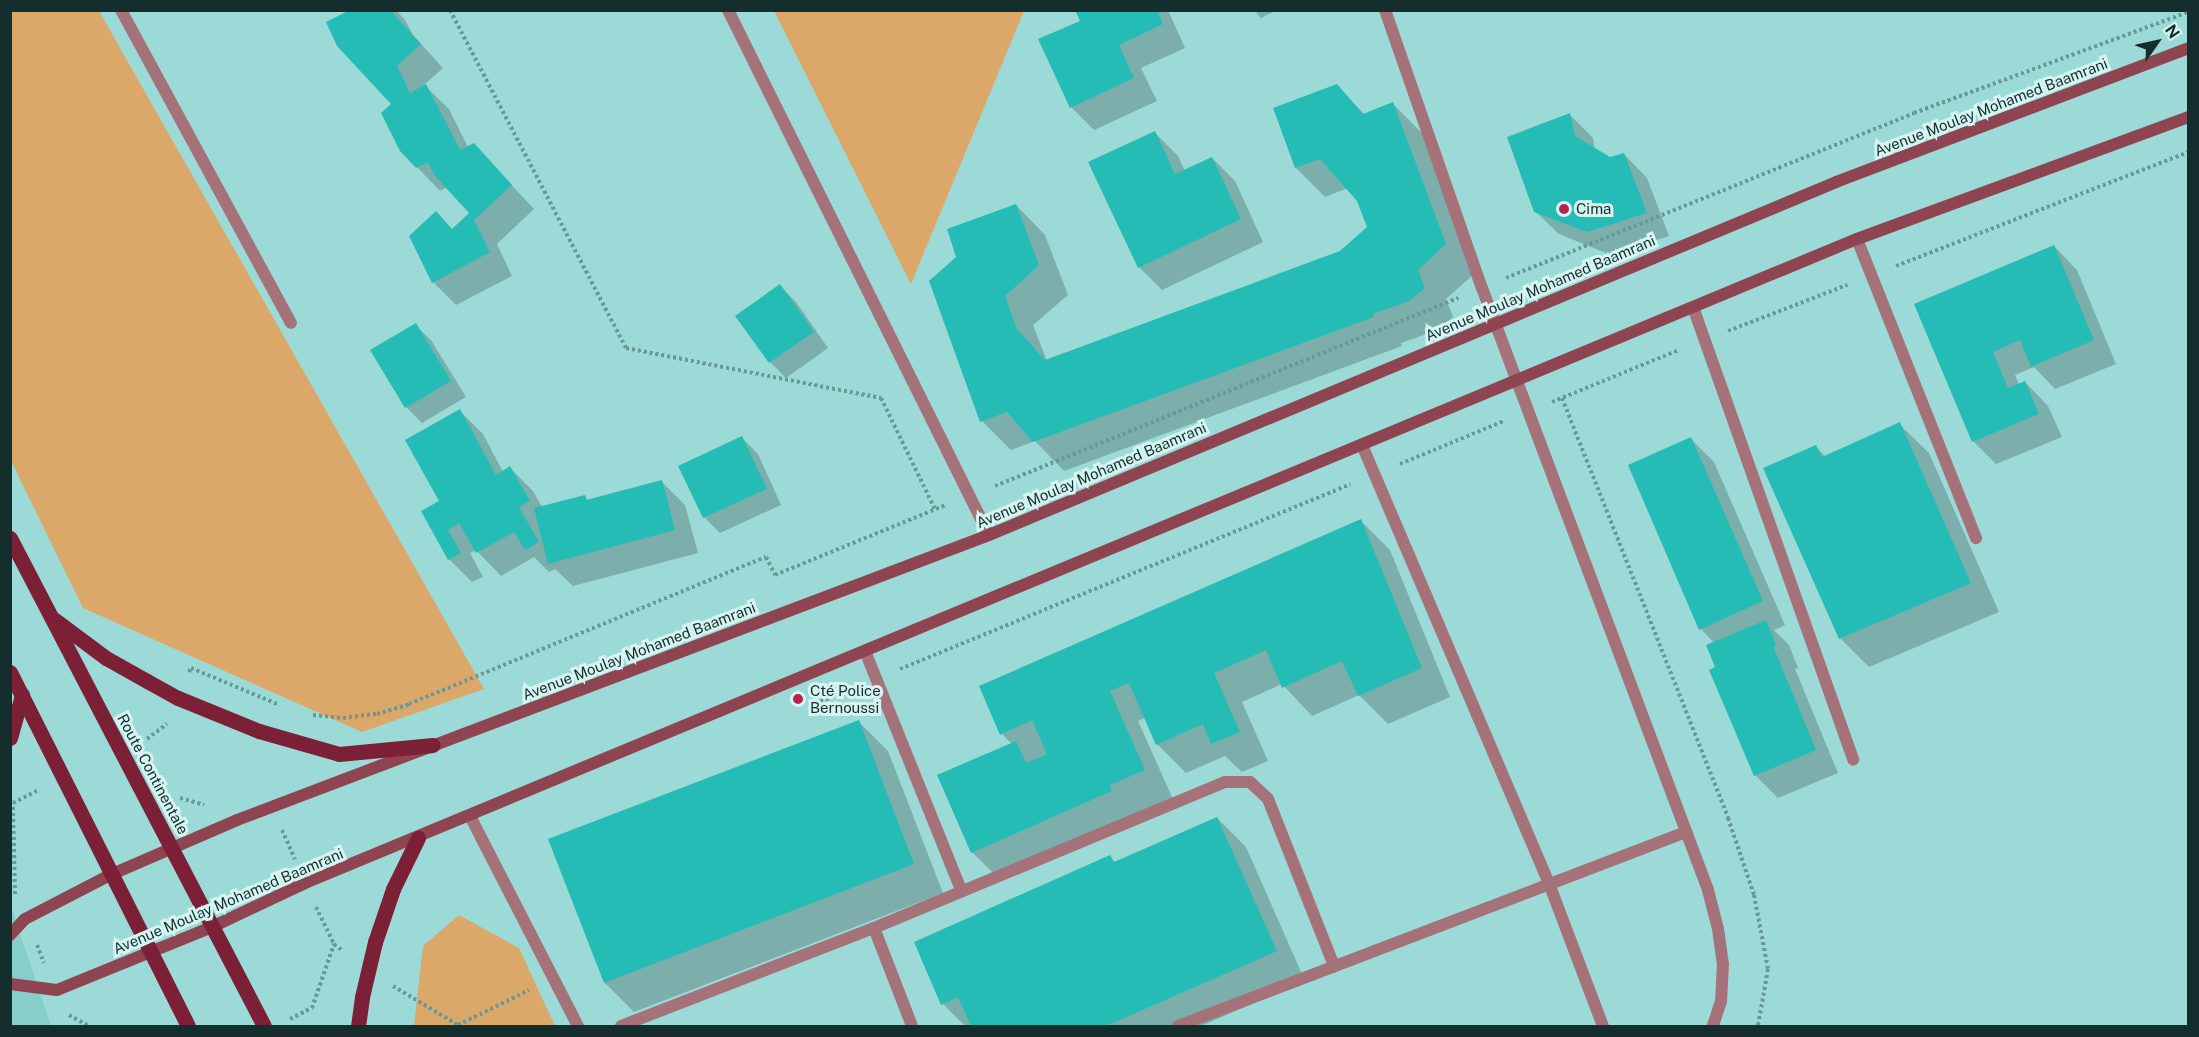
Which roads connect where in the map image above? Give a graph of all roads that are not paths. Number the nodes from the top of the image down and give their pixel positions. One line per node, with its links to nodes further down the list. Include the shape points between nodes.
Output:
1 (121, 10): 9 (street)
2 (728, 10): 12 (street)
3 (1385, 10): 8 (street)
4 (2188, 48): 8 (street, Avenue Moulay Mohamed Baamrani, via 1836,182)
5 (2188, 117): 6 (street, Avenue Moulay Mohamed Baamrani)
6 (1857, 239): 7 (street, Avenue Moulay Mohamed Baamrani); 13 (street)
7 (1693, 307): 10 (street, Avenue Moulay Mohamed Baamrani); 21 (street)
8 (1495, 322): 10 (street); 12 (street, Avenue Moulay Mohamed Baamrani)
9 (291, 323)
10 (1516, 379): 11 (street, Avenue Moulay Mohamed Baamrani); 23 (street)
11 (1362, 445): 16 (street, Avenue Moulay Mohamed Baamrani); 27 (street)
12 (989, 535): 20 (street, Avenue Moulay Mohamed Baamrani)
13 (1976, 537)
14 (10, 538): 15 (main road, Route Continentale)
15 (50, 617): 20 (main road, via 106,658 178,698 259,731 339,754); 25 (main road, Route Continentale)
16 (865, 651): 22 (street, Avenue Moulay Mohamed Baamrani); 28 (street)
17 (10, 672): 18 (main road)
18 (22, 695): 19 (main road); 26 (main road)
19 (10, 738)
20 (433, 745): 25 (street, Avenue Moulay Mohamed Baamrani)
21 (1853, 760)
22 (470, 816): 24 (street, Avenue Moulay Mohamed Baamrani); 38 (street)
23 (1686, 832): 27 (street); 43 (street, via 1708,890 1723,964)
24 (418, 838): 29 (street, Avenue Moulay Mohamed Baamrani, via 305,883); 37 (main road, via 393,889 375,942)
25 (171, 847): 26 (street, Avenue Moulay Mohamed Baamrani); 29 (main road, Route Continentale)
26 (110, 875): 31 (street, Avenue Moulay Mohamed Baamrani, via 25,919); 32 (main road)
27 (1550, 886): 33 (street); 42 (street)
28 (962, 890): 30 (street); 33 (street, via 1226,782 1250,782 1268,799)
29 (212, 927): 32 (street, Avenue Moulay Mohamed Baamrani); 36 (main road, Route Continentale)
30 (874, 928): 39 (street); 40 (street)
31 (10, 935)
32 (149, 952): 34 (street, Avenue Moulay Mohamed Baamrani, via 57,990); 35 (main road)
33 (1334, 966): 41 (street)
34 (10, 984)
35 (188, 1026)
36 (264, 1026)
37 (358, 1026)
38 (578, 1026)
39 (621, 1026)
40 (912, 1026)
41 (1178, 1026)
42 (1603, 1026)
43 (1713, 1026)

